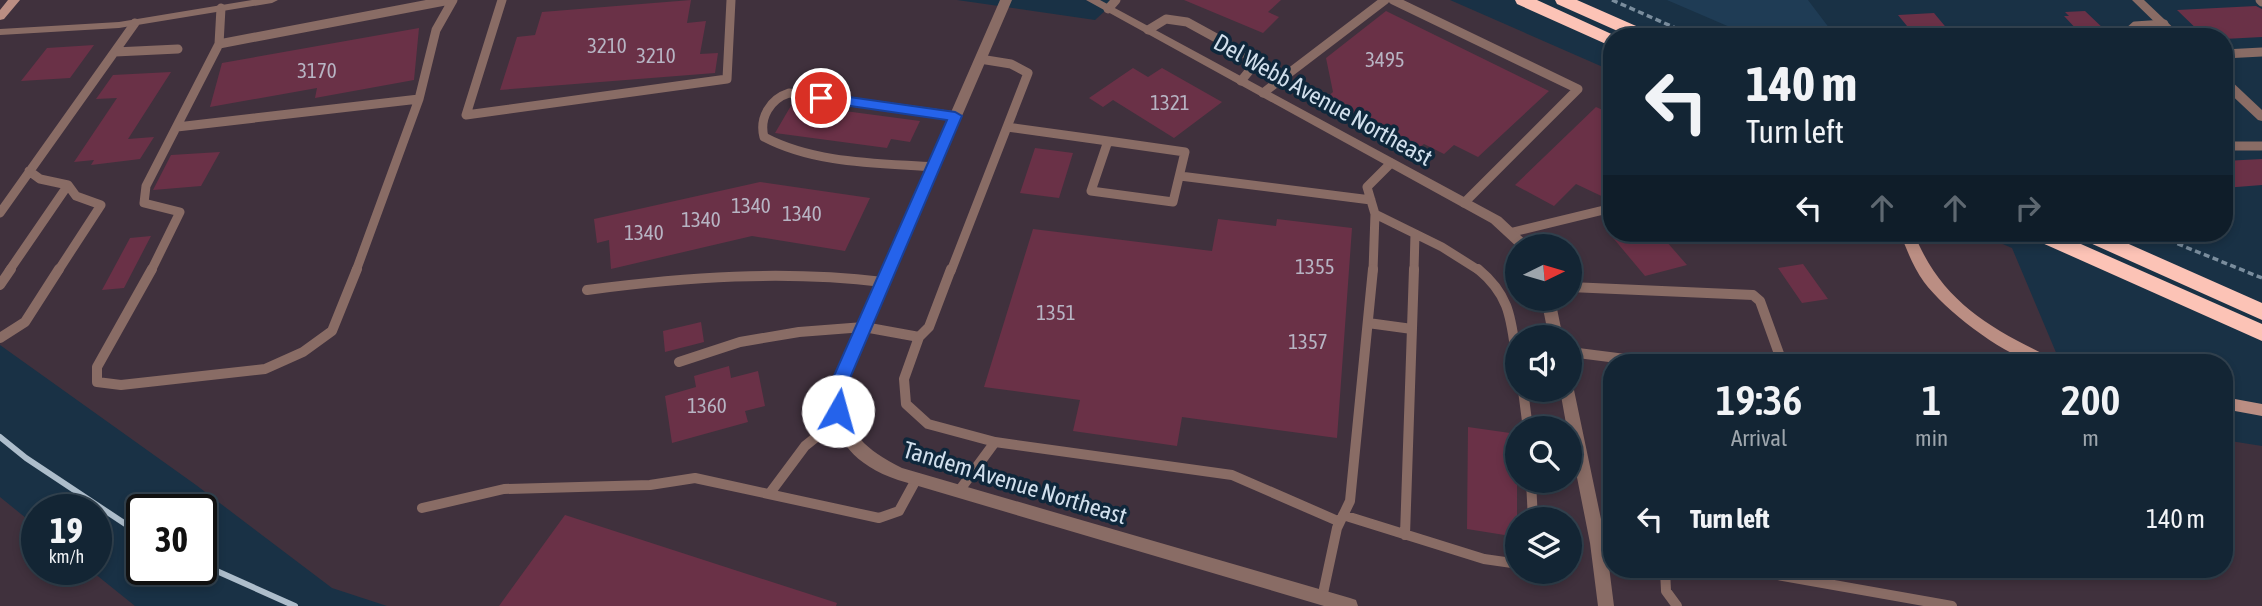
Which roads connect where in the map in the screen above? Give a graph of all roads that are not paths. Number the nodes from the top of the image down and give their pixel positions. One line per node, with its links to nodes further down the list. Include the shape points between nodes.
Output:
1 (14, 0): 16 (street)
2 (272, 0): 15 (street)
3 (452, 0): 13 (lane); 34 (lane, via 436,30)
4 (502, 0): 5 (lane, via 466,115 727,79)
5 (731, 0)
6 (1006, 0): 30 (street, Tandem Avenue Northeast)
7 (1092, 0): 14 (street, Del Webb Avenue Northeast)
8 (1385, 0): 33 (lane)
9 (1393, 0): 48 (lane, via 1578,89)
10 (1523, 0): 24 (highway)
11 (1563, 0): 19 (highway)
12 (2138, 0): 18 (street)
13 (402, 4): 25 (lane)
14 (1112, 4): 22 (street, Del Webb Avenue Northeast)
15 (221, 8): 17 (street); 25 (lane)
16 (0, 17)
17 (135, 23): 23 (street); 27 (lane)
18 (2164, 24): 20 (lane); 21 (street)
19 (1626, 28)
20 (2133, 28)
21 (2168, 28)
22 (1148, 30): 31 (street, Del Webb Avenue Northeast); 31 (lane, via 1166,19 1187,22 1250,56 1254,65)
23 (0, 32)
24 (1603, 36)
25 (219, 44): 37 (lane)
26 (178, 49): 27 (lane)
27 (115, 52): 44 (lane)
28 (2262, 52): 29 (lane)
29 (2233, 54)
30 (980, 59): 35 (street, Tandem Avenue Northeast); 38 (lane, via 1011,64 1028,73)
31 (1241, 81): 33 (street, Del Webb Avenue Northeast)
32 (2233, 90): 36 (street)
33 (1263, 93): 42 (street, Del Webb Avenue Northeast)
34 (419, 99): 37 (lane); 37 (lane, via 332,331 303,352 265,369 121,385 97,382 97,367 180,212 144,203 146,186)
35 (955, 116): 43 (street, Tandem Avenue Northeast); 43 (lane, via 789,93 776,99 761,123 764,137 774,145)
36 (2262, 117)
37 (177, 127)
38 (1007, 127): 39 (lane); 67 (lane, via 929,327)
39 (1108, 141): 45 (lane, via 1185,152); 45 (lane, via 1091,191 1173,202)
40 (2233, 146): 41 (lane)
41 (2262, 146)
42 (1391, 163): 47 (lane, via 1367,187); 48 (street, Del Webb Avenue Northeast)
43 (933, 167): 57 (street, Tandem Avenue Northeast)
44 (29, 171): 46 (lane, via 40,179); 50 (lane)
45 (1180, 176): 47 (lane)
46 (68, 185): 58 (lane); 68 (lane, via 76,196 98,202 101,208 25,322)
47 (1371, 200): 51 (lane)
48 (1464, 203): 52 (street, Del Webb Avenue Northeast)
49 (1603, 210): 52 (lane)
50 (0, 213)
51 (1375, 214): 53 (lane); 62 (lane)
52 (1513, 232)
53 (1415, 234): 63 (lane, via 1500,290); 65 (lane)
54 (1911, 242): 71 (street, via 1921,268 1964,314)
55 (2058, 242): 66 (highway)
56 (2106, 242): 61 (highway)
57 (883, 282): 60 (lane, via 838,275 756,275); 64 (street, Tandem Avenue Northeast)
58 (0, 285)
59 (1582, 288): 70 (lane, via 1753,295 1760,301)
60 (587, 290)
61 (2262, 312)
62 (1368, 323): 65 (lane); 83 (lane, via 1350,501)
63 (1510, 325)
64 (864, 327): 67 (lane); 73 (lane, via 740,342); 77 (street, Tandem Avenue Northeast, via 842,378)
65 (1412, 329): 84 (lane)
66 (2262, 333)
67 (919, 337): 78 (lane, via 904,379 906,404 928,424)
68 (0, 338)
69 (1582, 354): 72 (lane)
70 (1779, 354)
71 (2031, 354)
72 (1603, 356)
73 (679, 362)
74 (1570, 402): 85 (street)
75 (2233, 405): 76 (street)
76 (2262, 410)
77 (840, 418): 79 (street, Tandem Avenue Northeast, via 854,447 873,461); 81 (lane, via 805,446)
78 (995, 442): 80 (lane); 83 (lane, via 1232,475)
79 (916, 478): 80 (street, Tandem Avenue Northeast); 81 (lane, via 899,511 879,518)
80 (959, 491): 90 (street, Tandem Avenue Northeast)
81 (770, 493): 82 (lane, via 695,478 650,485 504,489)
82 (422, 508)
83 (1341, 519): 84 (lane); 90 (lane)
84 (1405, 535): 86 (lane)
85 (1603, 536)
86 (1505, 562)
87 (1606, 578): 92 (street)
88 (1665, 578): 93 (lane, via 1666,592)
89 (1795, 578): 94 (lane)
90 (1322, 598): 91 (street, Tandem Avenue Northeast)
91 (1350, 606)
92 (1606, 606)
93 (1677, 606)
94 (1952, 606)

